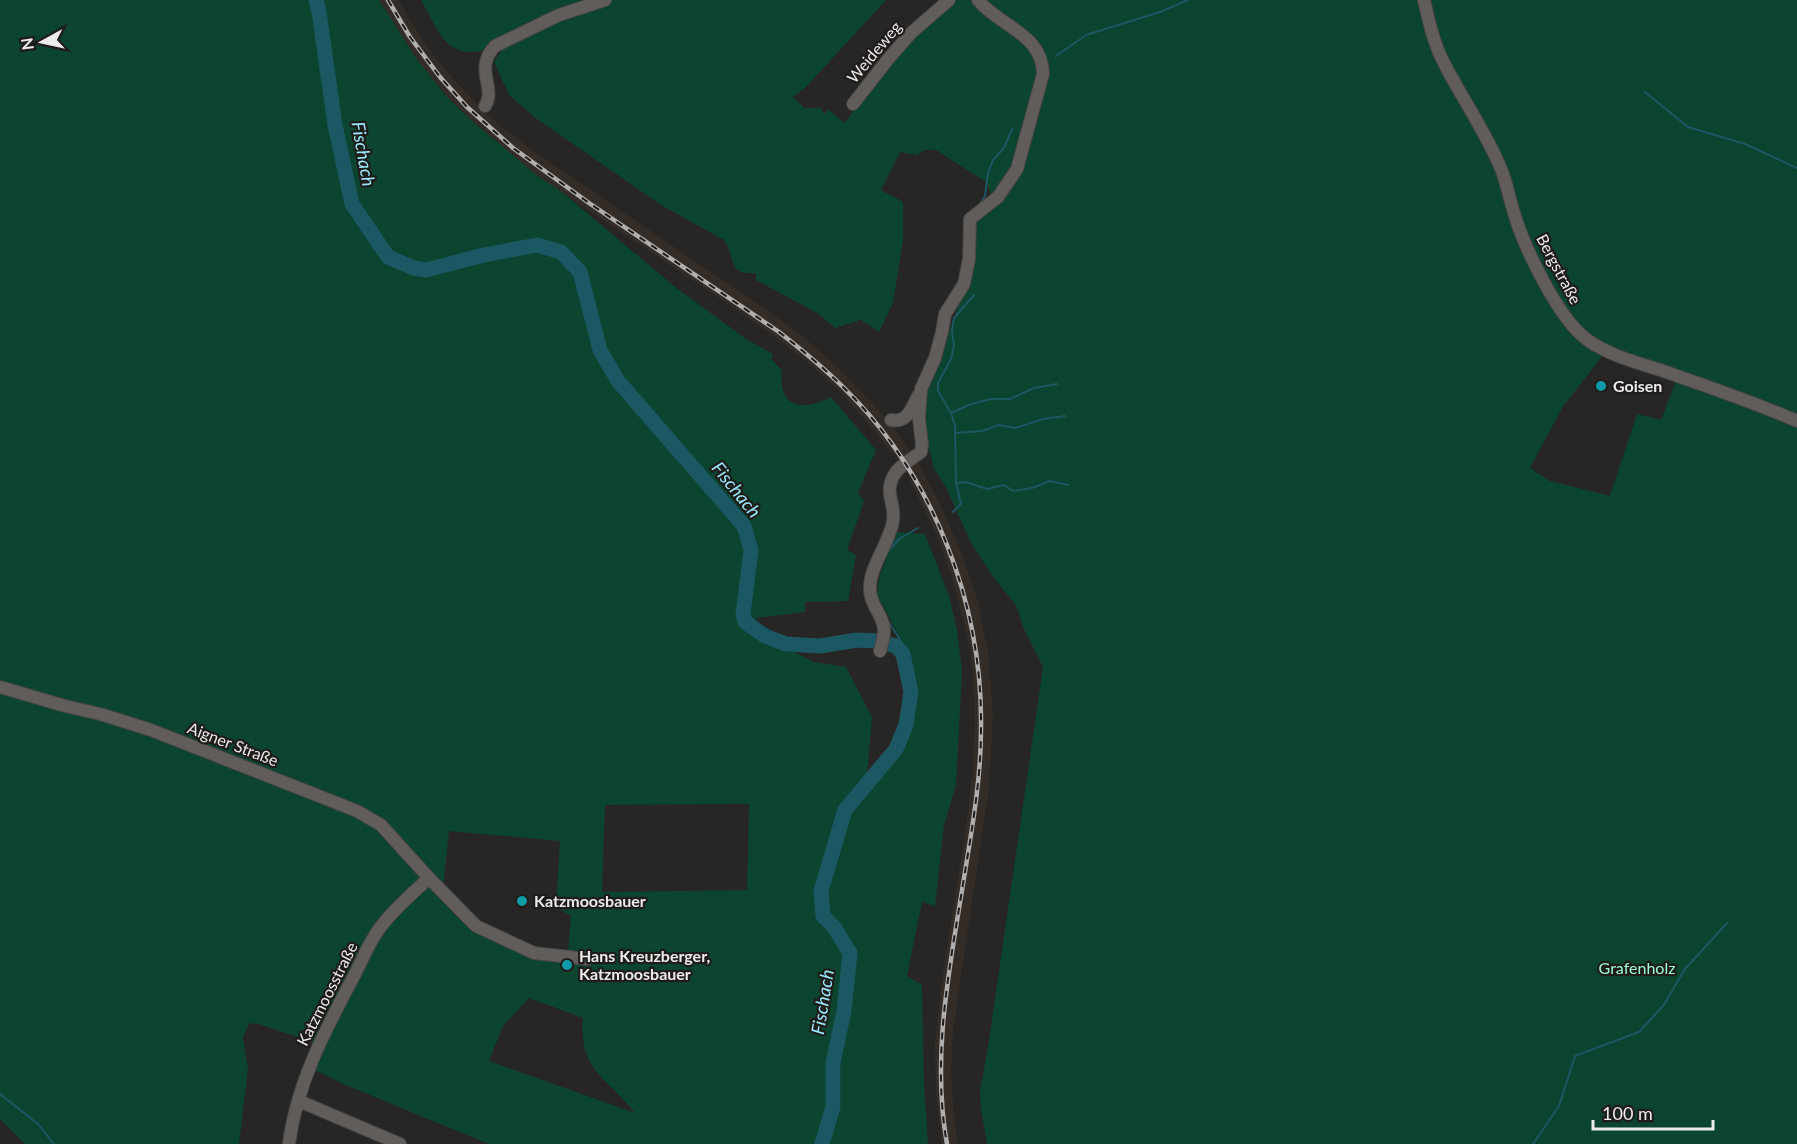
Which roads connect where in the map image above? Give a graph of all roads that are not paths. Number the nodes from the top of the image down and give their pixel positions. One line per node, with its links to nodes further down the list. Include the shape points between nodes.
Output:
1 (605, 0): 6 (street, via 559,15 495,46 485,64)
2 (949, 0): 5 (street, Weideweg, via 910,33)
3 (978, 0): 7 (street, via 1034,45 1043,74 1017,169 998,197 970,219 965,278 945,314 935,358)
4 (1424, 0): 9 (street, Bergstraße, via 1444,63 1498,162 1526,243 1568,320 1588,341 1613,353)
5 (853, 104)
6 (485, 106)
7 (921, 389): 8 (street, via 904,419); 10 (street, via 921,452 896,471 891,482 890,534 870,586 883,624)
8 (891, 420)
9 (1797, 422)
10 (880, 651)
11 (0, 687): 12 (street, Aigner Straße, via 151,730 357,811 381,825)
12 (429, 878): 13 (street, Aigner Straße, via 486,932 542,955); 14 (street, Katzmoosstraße, via 381,925 319,1042)
13 (587, 959)
14 (299, 1101): 15 (street, Katzmoosstraße); 16 (street)
15 (289, 1144)
16 (400, 1144)

